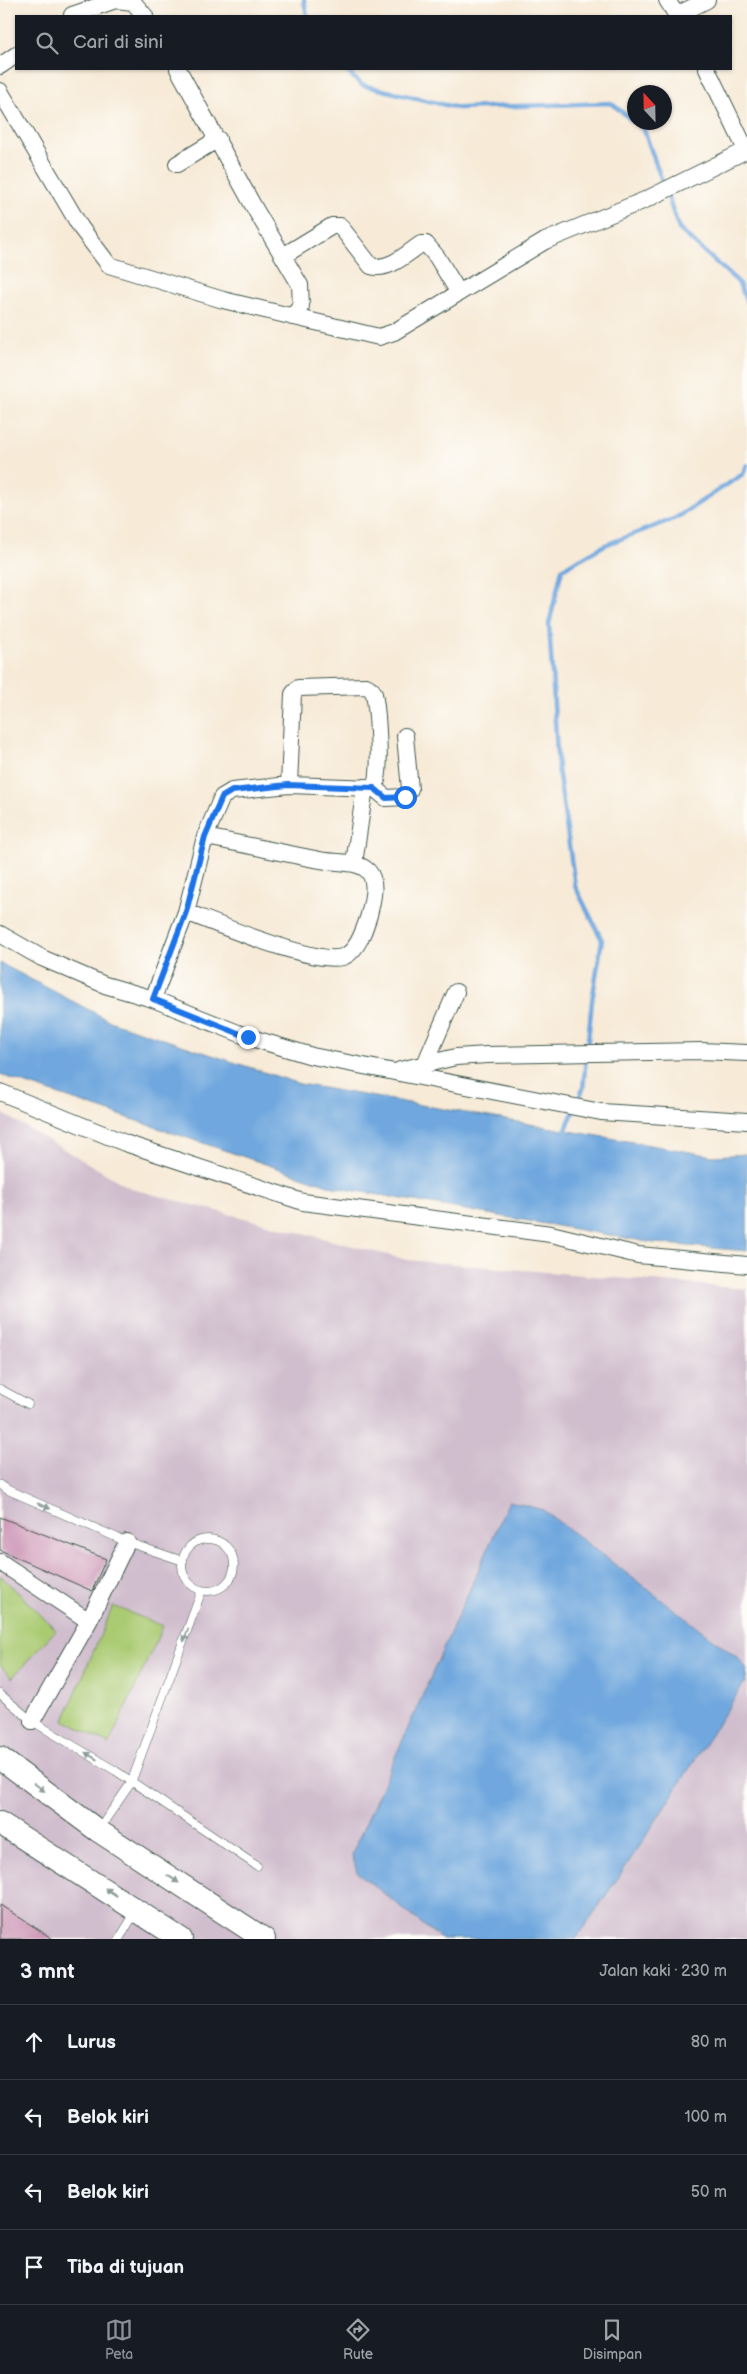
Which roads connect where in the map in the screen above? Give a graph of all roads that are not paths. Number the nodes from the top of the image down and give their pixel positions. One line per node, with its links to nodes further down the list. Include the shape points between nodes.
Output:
1 (667, 0): 6 (street)
2 (707, 0): 6 (street)
3 (133, 1): 4 (street, via 116,0); 5 (street)
4 (73, 10)
5 (144, 15)
6 (677, 15)
7 (15, 56): 8 (street)
8 (0, 66)
9 (179, 70): 12 (street)
10 (707, 70): 13 (street)
11 (0, 91): 17 (street, via 81,228 109,266)
12 (218, 139): 14 (street); 15 (street)
13 (746, 150): 16 (street, via 645,200 545,241)
14 (177, 164)
15 (283, 256): 16 (street, via 332,226 340,226 346,231 371,266 377,268 386,267 426,244); 17 (street, via 300,285 302,295 301,306)
16 (459, 293): 17 (street, via 394,332 379,336)
17 (292, 316)
18 (405, 736): 20 (street, via 409,794 386,798)
19 (288, 785): 20 (street); 20 (street, via 295,691 298,688 366,686 374,694 378,738 379,776 378,782); 21 (street, via 232,791 222,797)
20 (370, 787): 22 (street)
21 (205, 837): 22 (street); 23 (street)
22 (354, 864): 23 (street, via 368,870 374,890 361,936 350,954 342,958 293,951)
23 (186, 912): 26 (street)
24 (0, 934): 26 (street, via 42,958 105,985)
25 (456, 992): 28 (street)
26 (153, 999): 29 (street, via 248,1037 312,1056)
27 (747, 1053): 28 (street, via 701,1051 456,1057)
28 (425, 1064): 29 (street)
29 (393, 1072): 31 (street, via 601,1112)
30 (0, 1092): 32 (street, via 125,1143 303,1202 551,1234 638,1254)
31 (747, 1121)
32 (747, 1265)
33 (0, 1389): 34 (lane)
34 (28, 1404)
35 (0, 1484): 36 (lane, one-way to 36)
36 (127, 1542): 37 (lane); 40 (street)
37 (183, 1561): 39 (lane, via 187,1579); 39 (lane, via 189,1548 201,1540 215,1540 227,1547 234,1560 228,1581 217,1589)
38 (0, 1562): 40 (street)
39 (202, 1590): 44 (lane, one-way to 44)
40 (89, 1621): 42 (street)
41 (0, 1694): 42 (lane)
42 (32, 1721): 44 (lane, one-way to 42)
43 (0, 1758): 46 (street, one-way to 46)
44 (131, 1783): 46 (lane); 47 (lane)
45 (0, 1823): 48 (street, one-way to 45)
46 (97, 1830): 51 (street, one-way to 51)
47 (257, 1866)
48 (137, 1909): 49 (lane); 50 (street)
49 (119, 1939)
50 (180, 1939)
51 (264, 1939)

